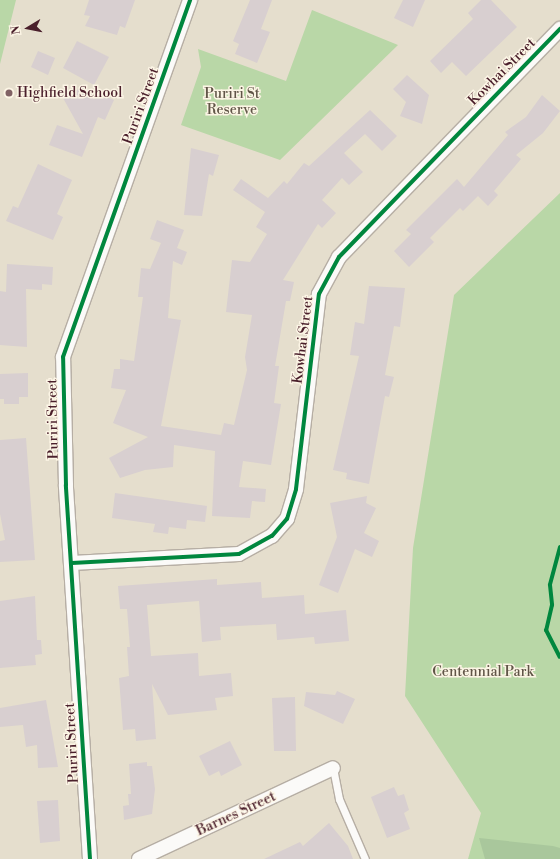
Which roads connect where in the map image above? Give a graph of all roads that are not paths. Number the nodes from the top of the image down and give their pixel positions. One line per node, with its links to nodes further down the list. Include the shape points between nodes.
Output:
1 (190, 0): 3 (street, Puriri Street, via 63,357 66,485)
2 (560, 29): 3 (street, Kowhai Street, via 339,257 319,294 296,489 287,519 272,536 238,554)
3 (72, 563): 5 (street, Puriri Street)
4 (333, 768): 6 (street, Barnes Street); 7 (lane, via 339,799)
5 (90, 859)
6 (139, 859)
7 (366, 859)

